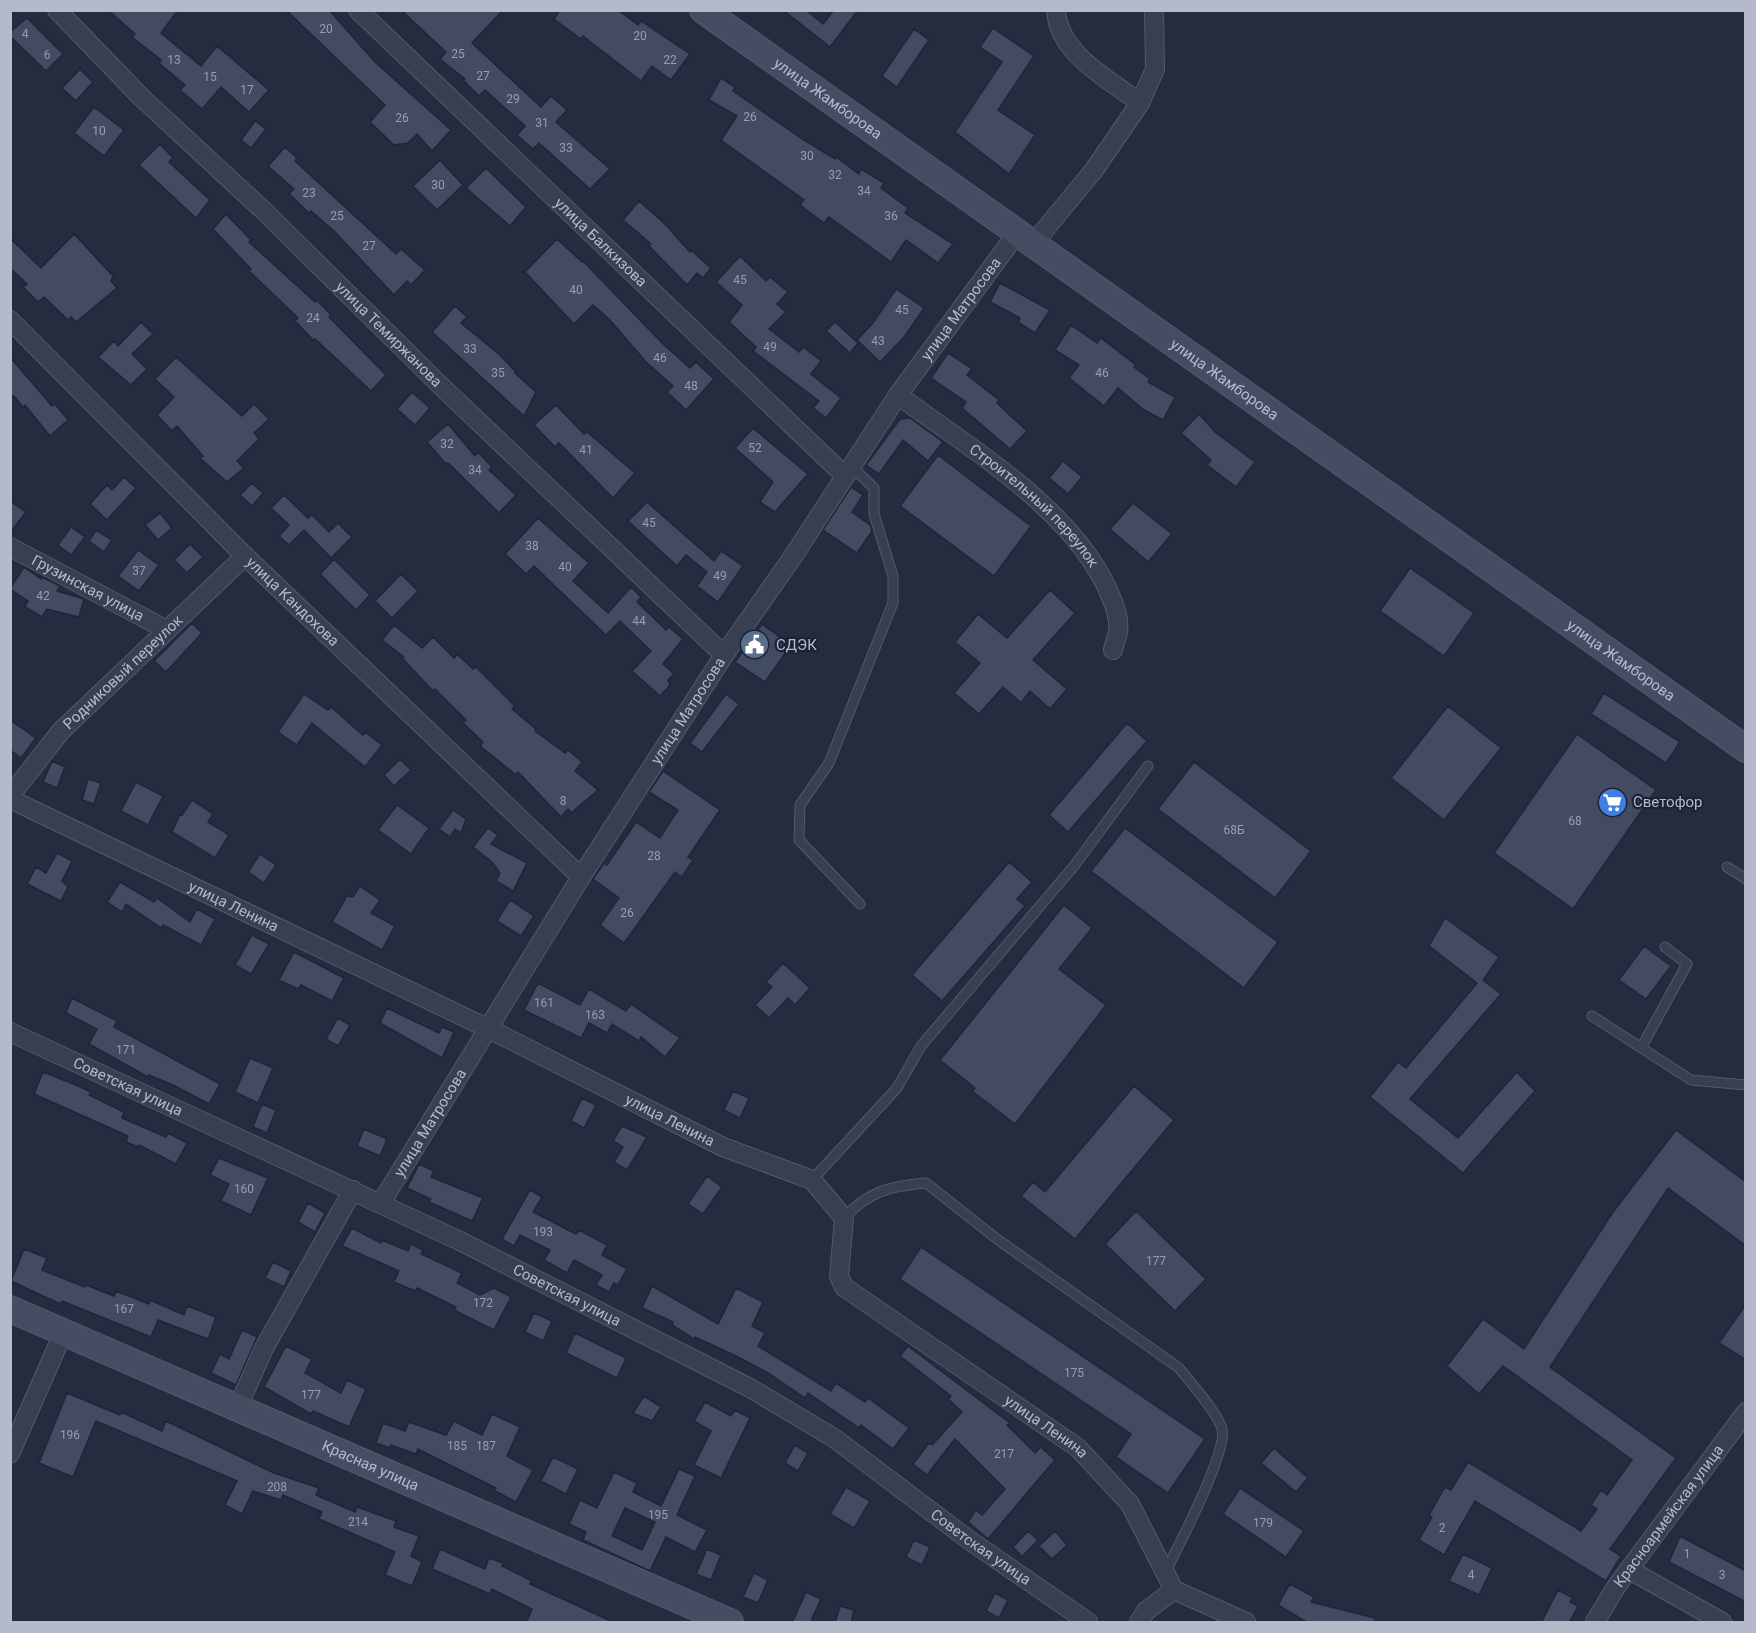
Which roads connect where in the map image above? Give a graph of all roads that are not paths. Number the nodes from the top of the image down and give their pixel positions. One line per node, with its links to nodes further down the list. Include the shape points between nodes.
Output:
1 (57, 10): 15 (street, улица Темиржанова, via 142,98)
2 (358, 10): 10 (street, улица Балкизова)
3 (703, 10): 7 (street, улица Жамборова)
4 (1056, 10): 6 (street, via 1067,42 1090,67)
5 (1154, 10): 6 (street, улица Матросова, via 1155,69)
6 (1140, 103): 7 (street, улица Матросова, via 1094,170)
7 (1025, 238): 9 (street, улица Матросова); 16 (street, улица Жамборова)
8 (10, 320): 12 (street, улица Кандохова)
9 (898, 395): 10 (street, улица Матросова); 14 (street, Строительный переулок, via 1059,521 1106,584 1119,631)
10 (847, 470): 15 (street, улица Матросова); 22 (lane, via 874,488 874,514 893,576 893,603 829,763 800,805 799,840)
11 (10, 547): 13 (street, Грузинская улица)
12 (245, 556): 13 (street, Родниковый переулок); 20 (street, улица Кандохова)
13 (167, 630): 18 (street, Родниковый переулок, via 61,731)
14 (1113, 650)
15 (724, 655): 20 (street, улица Матросова)
16 (1746, 749)
17 (1148, 766): 29 (lane, via 1074,866 921,1046 897,1088)
18 (10, 798): 25 (street, улица Ленина)
19 (1727, 867): 21 (lane)
20 (581, 877): 25 (street, улица Матросова)
21 (1746, 879)
22 (860, 904)
23 (1665, 946): 27 (lane, via 1687,964)
24 (1592, 1016): 27 (lane)
25 (489, 1029): 29 (street, улица Ленина, via 723,1147); 31 (street, улица Матросова)
26 (10, 1032): 30 (street, Советская улица)
27 (1641, 1048): 28 (lane, via 1691,1080)
28 (1746, 1085)
29 (812, 1180): 32 (street, улица Ленина)
30 (353, 1190): 31 (street, Советская улица); 35 (street, via 264,1348)
31 (381, 1203): 42 (street, Советская улица, via 781,1405 834,1438)
32 (844, 1218): 39 (street, улица Ленина, via 839,1276 844,1287 1078,1448 1130,1504); 39 (lane, via 859,1201 878,1192 926,1183 997,1239 1179,1368 1222,1428 1222,1444)
33 (10, 1309): 34 (street, Красная улица)
34 (64, 1331): 35 (street, Красная улица); 37 (street)
35 (238, 1407): 41 (street, Красная улица)
36 (1746, 1412): 38 (street, Красноармейская улица)
37 (10, 1454)
38 (1630, 1570): 45 (street, Красноармейская улица); 46 (street)
39 (1166, 1571): 40 (street, улица Ленина)
40 (1174, 1590): 43 (street, via 1146,1611); 44 (street)
41 (730, 1623)
42 (1088, 1623)
43 (1138, 1623)
44 (1246, 1623)
45 (1595, 1623)
46 (1722, 1623)

